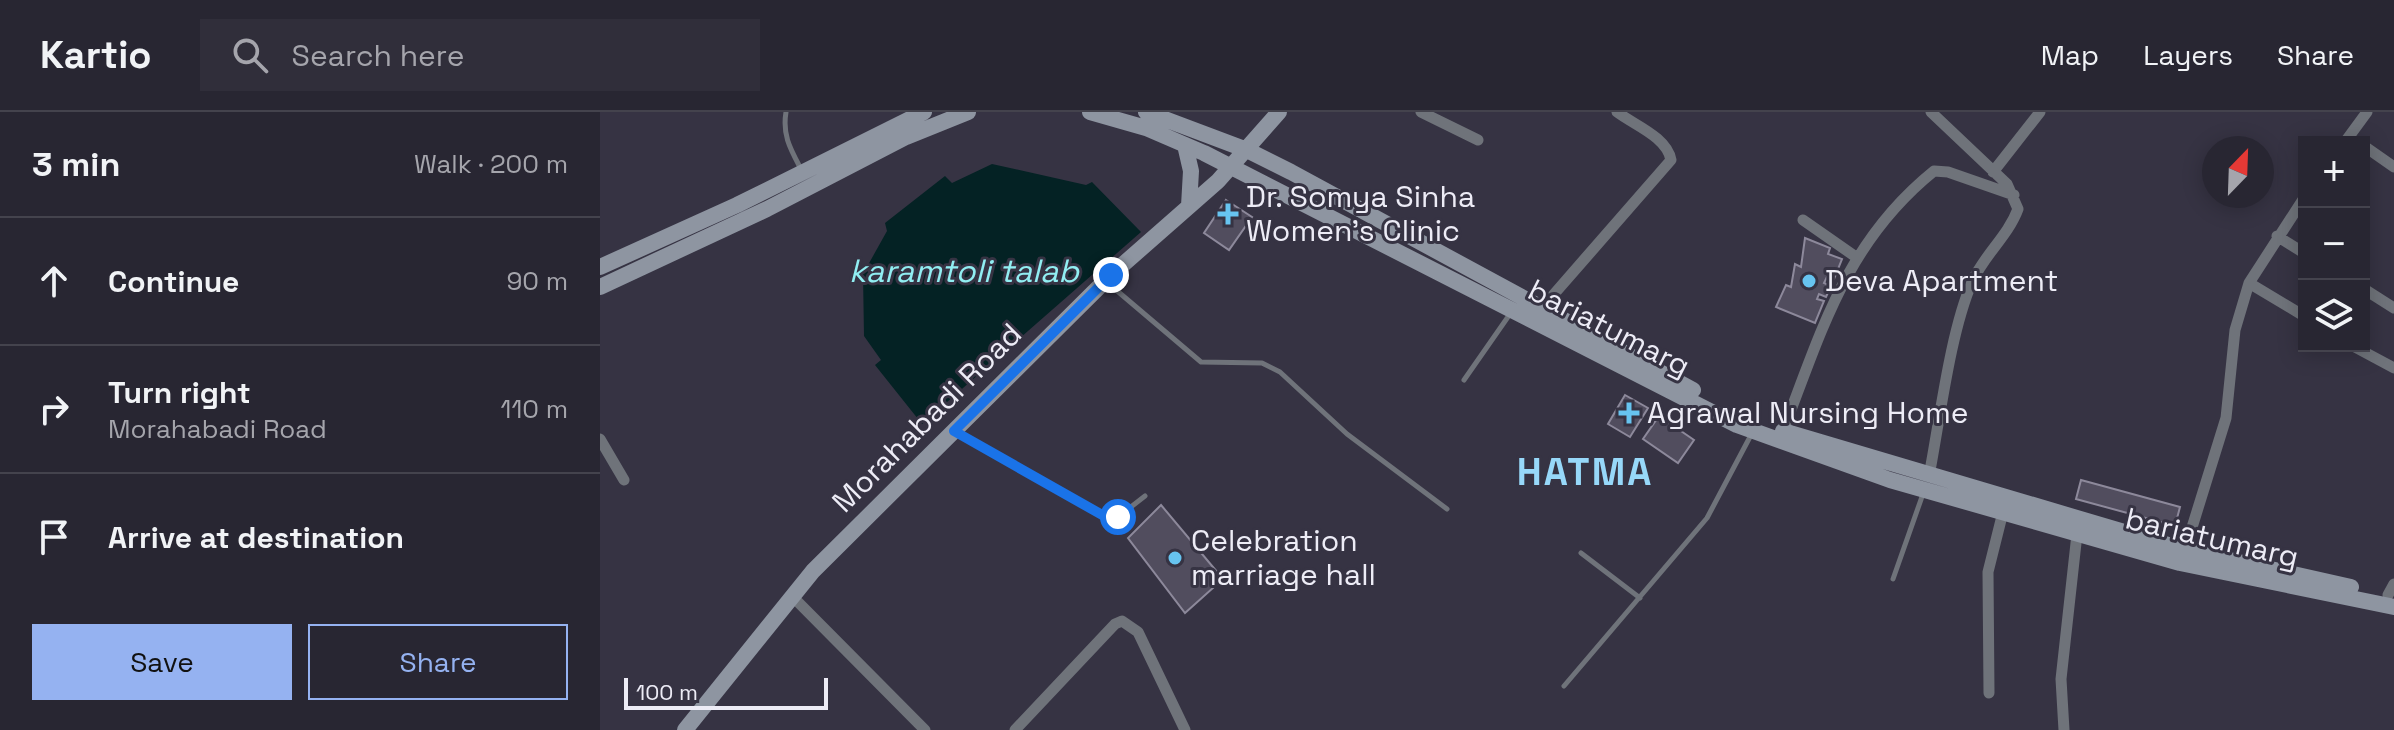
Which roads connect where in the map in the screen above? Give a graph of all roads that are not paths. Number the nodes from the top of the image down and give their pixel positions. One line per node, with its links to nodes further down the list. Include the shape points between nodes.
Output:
1 (786, 112): 20 (lane, via 787,144)
2 (924, 112): 20 (main road)
3 (968, 112): 31 (main road, via 906,137)
4 (1090, 112): 14 (main road, bariatumarg)
5 (1146, 112): 15 (main road, bariatumarg)
6 (1279, 112): 15 (main road, Morahabadi Road)
7 (1421, 112): 13 (street)
8 (1930, 112): 19 (street)
9 (2040, 112): 19 (street)
10 (2367, 112): 12 (street)
11 (1619, 113): 34 (street, via 1669,150 1671,160)
12 (2353, 136)
13 (1478, 140)
14 (1185, 145): 17 (main road, bariatumarg); 22 (main road, via 1191,171)
15 (1247, 150): 17 (main road, Morahabadi Road); 34 (main road, bariatumarg)
16 (2370, 150): 18 (street)
17 (1231, 167): 22 (main road, Morahabadi Road); 35 (main road, bariatumarg)
18 (2394, 167)
19 (1993, 172): 21 (street)
20 (803, 173): 28 (main road)
21 (2014, 195): 27 (street, via 1934,171 1871,234); 45 (street, via 2014,222 1987,256 1964,306)
22 (1189, 206): 29 (main road, Morahabadi Road)
23 (2298, 206): 25 (street)
24 (1803, 220): 27 (street)
25 (2277, 236): 26 (street); 30 (street)
26 (2298, 249)
27 (1856, 257): 42 (street)
28 (600, 267)
29 (1105, 281): 41 (main road, Morahabadi Road); 48 (lane, via 1201,362 1262,363 1280,372 1347,434)
30 (2249, 283): 36 (street); 50 (street, via 2235,330 2226,418)
31 (600, 287)
32 (2370, 293): 33 (street)
33 (2394, 308)
34 (1541, 309): 42 (main road, bariatumarg, via 1741,415)
35 (1513, 310): 39 (lane); 40 (main road, bariatumarg)
36 (2298, 312)
37 (2364, 352): 38 (street)
38 (2394, 368)
39 (1464, 380)
40 (1753, 430): 45 (main road, bariatumarg); 55 (lane, via 1713,509)
41 (954, 431): 46 (lane, via 1104,516 1118,517); 53 (main road, Morahabadi Road)
42 (1783, 431): 45 (main road, bariatumarg)
43 (600, 439): 44 (street)
44 (624, 480)
45 (1927, 483): 47 (main road, bariatumarg); 52 (lane)
46 (1145, 496)
47 (2004, 505): 49 (main road, bariatumarg); 50 (main road, bariatumarg); 57 (street, via 1988,572)
48 (1447, 509)
49 (2077, 534): 54 (main road, bariatumarg, via 2180,563); 62 (street, via 2060,688)
50 (2185, 550): 54 (main road, bariatumarg)
51 (1581, 553): 55 (lane)
52 (1893, 579)
53 (792, 596): 58 (main road, Morahabadi Road); 59 (street)
54 (2392, 596)
55 (1640, 598): 56 (lane)
56 (1564, 686)
57 (1989, 693)
58 (685, 730)
59 (925, 730)
60 (1015, 730): 61 (street, via 1122,621 1138,632)
61 (1185, 730)
62 (2064, 730)

